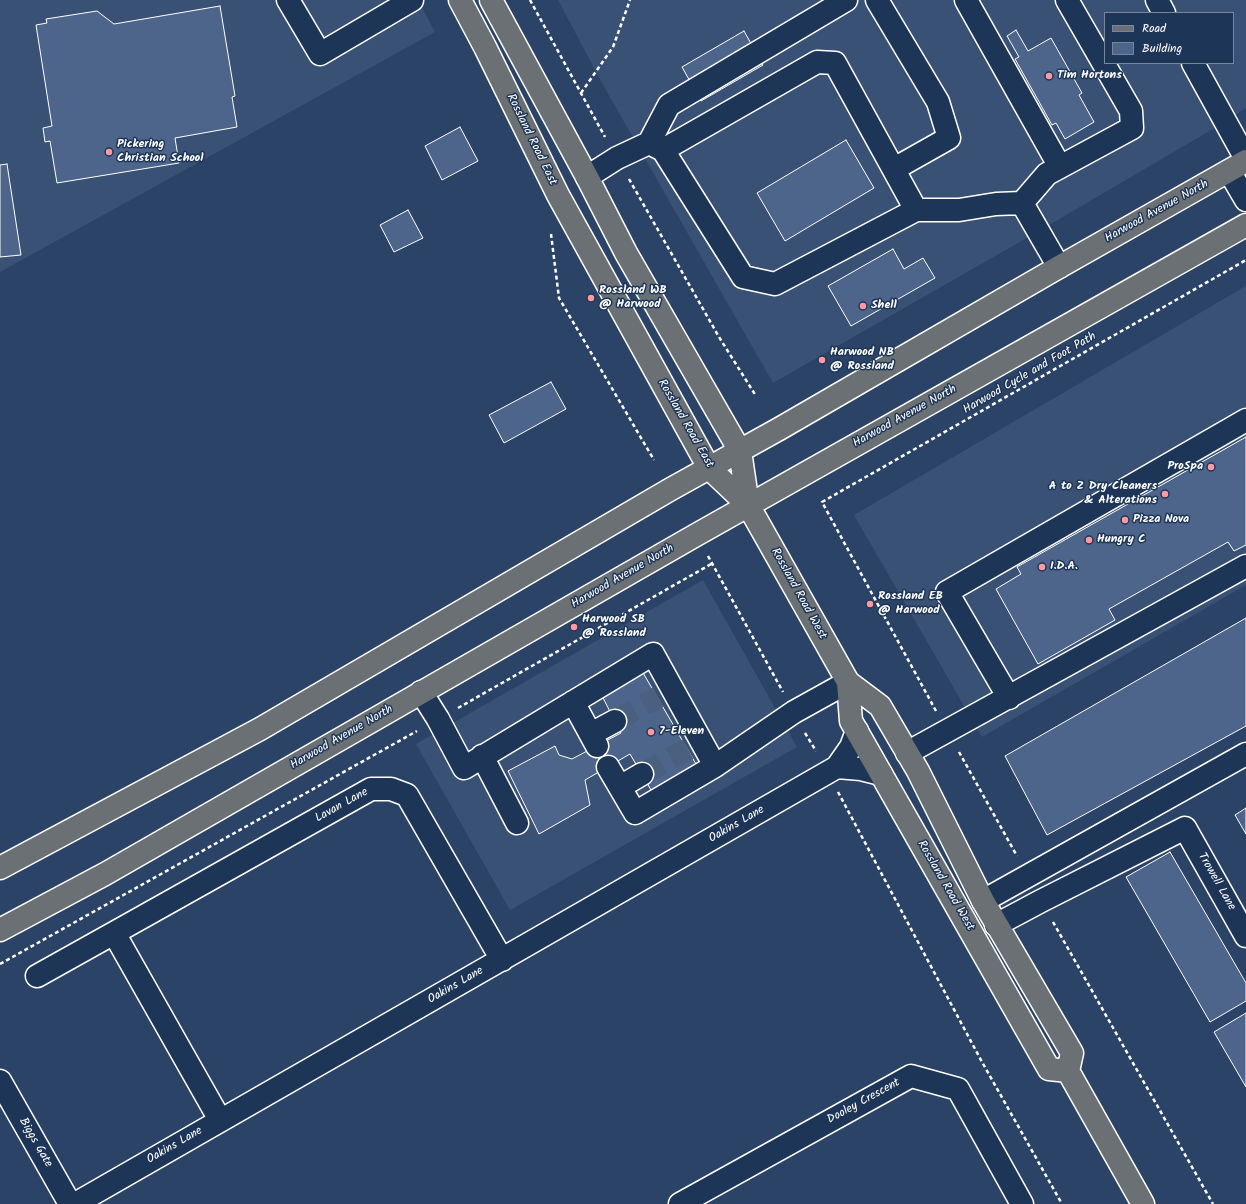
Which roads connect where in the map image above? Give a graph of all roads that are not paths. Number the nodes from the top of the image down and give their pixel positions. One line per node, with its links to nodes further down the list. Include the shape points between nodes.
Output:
1 (288, 0): 2 (street, via 320,54)
2 (412, 0)
3 (460, 0): 24 (main road, Rossland Road East, via 558,195)
4 (491, 0): 16 (main road)
5 (846, 0): 12 (street, via 669,105)
6 (877, 0): 15 (street, via 938,102 949,138)
7 (966, 0): 14 (street)
8 (1067, 0): 14 (street, via 1131,111 1132,128)
9 (1157, 0): 10 (street)
10 (1163, 12)
11 (1193, 64): 13 (street)
12 (656, 146): 15 (street, via 817,62 835,63); 16 (street, via 617,158); 19 (street, via 743,277 775,284)
13 (1240, 164): 17 (street); 21 (main road, Harwood Avenue North)
14 (1060, 166): 18 (street, via 1047,174)
15 (894, 169): 19 (street)
16 (587, 176): 23 (main road, via 626,253)
17 (1246, 200)
18 (1022, 203): 19 (street, via 959,210); 21 (street)
19 (916, 210)
20 (1246, 224): 25 (main road, Harwood Avenue North)
21 (1059, 267): 23 (main road, Harwood Avenue North)
22 (1246, 420): 29 (street, via 948,592)
23 (740, 451): 24 (main road, Harwood Avenue North); 25 (main road)
24 (708, 468): 25 (main road, Rossland Road East); 43 (main road, Harwood Avenue North, via 260,729)
25 (748, 505): 27 (main road, Rossland Road West); 28 (main road, Harwood Avenue North)
26 (1246, 566): 29 (street)
27 (848, 682): 32 (main road, Rossland Road West, via 851,721); 33 (main road, Rossland Road West, via 880,706); 36 (street, via 794,712)
28 (422, 692): 35 (street, via 464,768); 46 (main road, Harwood Avenue North, via 105,874)
29 (1009, 698): 33 (street)
30 (573, 702): 31 (street, via 594,740); 35 (street); 36 (street, via 653,654 665,693 695,745)
31 (615, 721)
32 (857, 731): 38 (street, Oakins Lane, via 851,747); 40 (main road, Rossland Road West)
33 (907, 753): 44 (main road, Rossland Road West)
34 (1246, 754): 44 (street)
35 (482, 756): 42 (street)
36 (715, 766): 41 (street, via 635,813)
37 (608, 767): 41 (street)
38 (832, 770): 40 (street, via 862,769); 49 (street, Oakins Lane)
39 (642, 774): 41 (street)
40 (881, 774): 51 (main road, Rossland Road West, via 1049,1069)
41 (620, 787)
42 (517, 823)
43 (0, 868)
44 (983, 901): 45 (main road, Rossland Road West)
45 (996, 925): 48 (street, Trowell Lane, via 1185,828); 51 (main road, Rossland Road West, via 1072,1053)
46 (0, 930)
47 (114, 933): 49 (street, Lavan Lane, via 371,789 391,789 407,795); 50 (street, Lavan Lane); 53 (street)
48 (1246, 936)
49 (502, 960): 53 (street, Oakins Lane)
50 (37, 976)
51 (1068, 1071): 58 (main road)
52 (0, 1081): 54 (street, Biggs Gate)
53 (220, 1120): 55 (street, Oakins Lane)
54 (70, 1204)
55 (75, 1204)
56 (680, 1204): 57 (street, Dooley Crescent, via 911,1076 958,1089)
57 (1022, 1204)
58 (1143, 1204)

